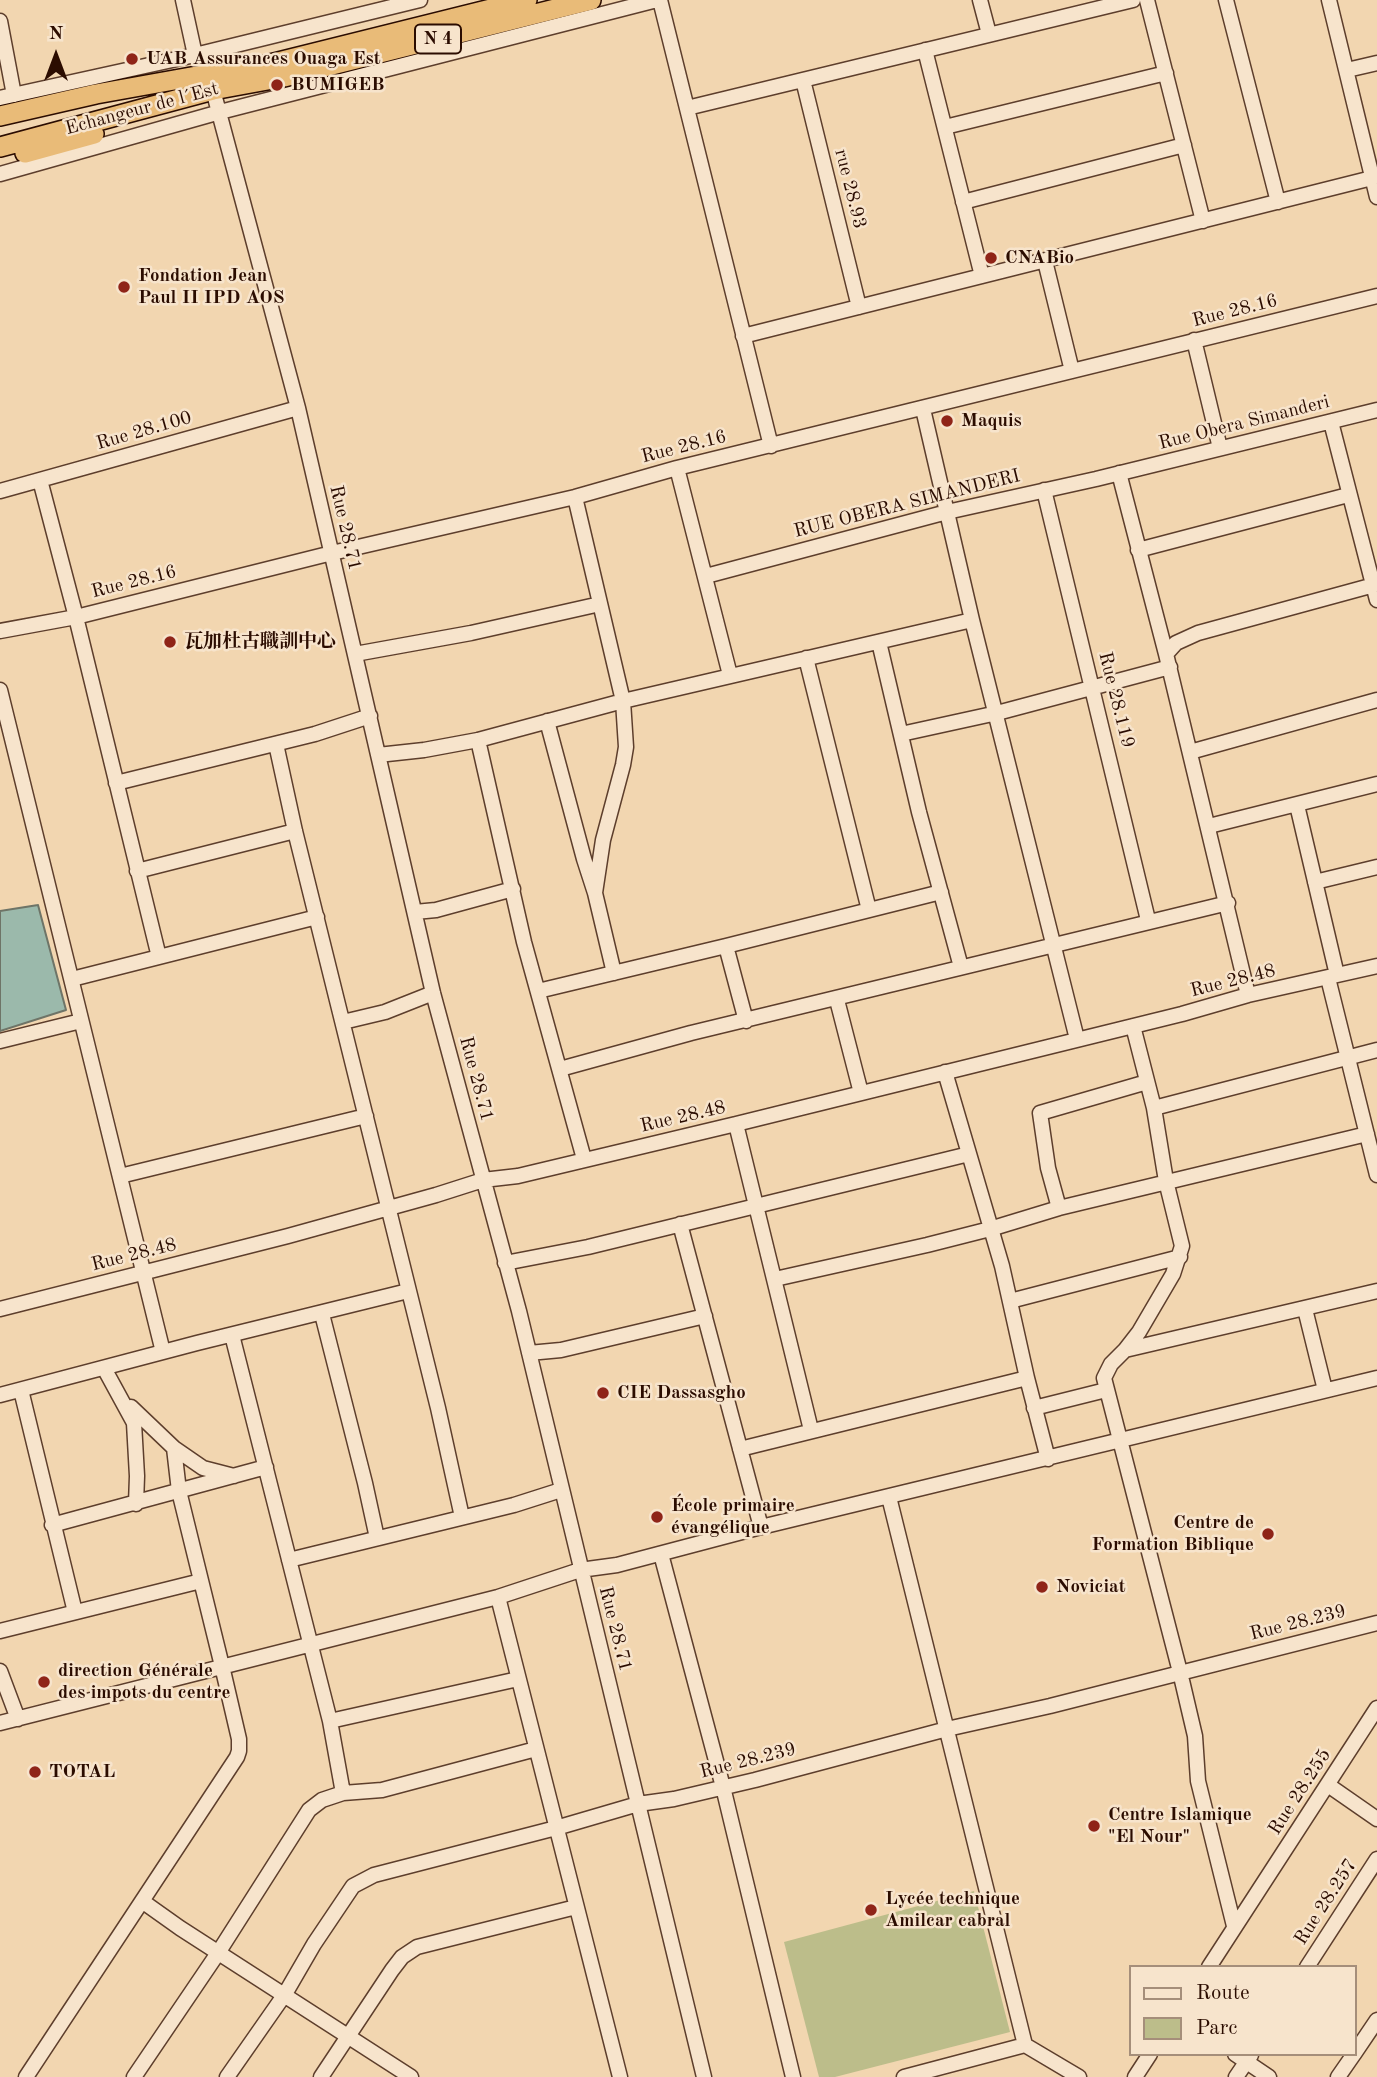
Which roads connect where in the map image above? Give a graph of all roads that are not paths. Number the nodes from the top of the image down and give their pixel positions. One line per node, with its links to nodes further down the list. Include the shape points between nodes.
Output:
1 (183, 0): 14 (street)
2 (527, 0): 16 (highway, N 4)
3 (591, 0): 16 (highway, N 4)
4 (659, 0): 22 (street); 23 (street)
5 (980, 0): 12 (street)
6 (1133, 0): 12 (street)
7 (1147, 0): 18 (street)
8 (1226, 0): 35 (street)
9 (1329, 0): 17 (street)
10 (412, 1): 14 (street)
11 (0, 21): 21 (street)
12 (989, 34): 13 (street)
13 (925, 50): 19 (street); 25 (street)
14 (195, 55): 21 (street)
15 (1377, 62): 17 (street)
16 (277, 68): 20 (highway, Echangeur de l´Est / N 4); 24 (highway, via 190,76); 26 (highway, Echangeur de l´Est / N 4)
17 (1347, 70): 28 (street)
18 (1166, 73): 25 (street); 27 (street)
19 (803, 80): 22 (street); 40 (street, rue 28.93)
20 (213, 90): 23 (street, Rue 28.71); 29 (highway, Echangeur de l´Est / N 4); 30 (highway, via 155,116)
21 (7, 96)
22 (687, 108): 41 (street)
23 (220, 112): 31 (street); 44 (street, Rue 28.71)
24 (0, 116)
25 (945, 127): 34 (street)
26 (0, 133)
27 (1184, 145): 34 (street); 36 (street)
28 (1371, 146): 32 (street)
29 (0, 147)
30 (0, 160)
31 (0, 174)
32 (1372, 178): 33 (street); 35 (street)
33 (1377, 197)
34 (964, 202): 38 (street)
35 (1278, 202): 36 (street)
36 (1203, 221): 37 (street)
37 (1045, 261): 38 (street); 43 (street)
38 (982, 276): 40 (street)
39 (1377, 296): 42 (street, Rue 28.16)
40 (859, 307): 41 (street)
41 (743, 337): 48 (street)
42 (1194, 341): 43 (street, Rue 28.16); 49 (street)
43 (1072, 371): 45 (street, Rue 28.16)
44 (298, 408): 52 (street, Rue 28.100); 59 (street, Rue 28.71)
45 (923, 409): 48 (street, Rue 28.16); 57 (street)
46 (1377, 410): 47 (street, Rue Obera Simanderi)
47 (1331, 422): 49 (street, Rue Obera Simanderi); 55 (street)
48 (771, 446): 50 (street, Rue 28.16)
49 (1220, 449): 51 (street, Rue Obera Simanderi)
50 (677, 468): 56 (street, Rue 28.16); 60 (street)
51 (1119, 473): 53 (street, RUE OBERA SIMANDERI); 58 (street)
52 (40, 480): 54 (street, Rue 28.100); 63 (street)
53 (1044, 490): 57 (street, RUE OBERA SIMANDERI); 71 (street, Rue 28.119)
54 (0, 491)
55 (1349, 495): 58 (street); 61 (street)
56 (575, 497): 59 (street, Rue 28.16); 62 (street)
57 (947, 512): 60 (street, RUE OBERA SIMANDERI); 64 (street)
58 (1138, 550): 69 (street)
59 (332, 553): 63 (street, Rue 28.16); 67 (street, Rue 28.71)
60 (706, 576): 70 (street)
61 (1376, 595): 69 (street, via 1198,633 1176,643)
62 (600, 604): 67 (street); 74 (street)
63 (76, 617): 65 (street, Rue 28.16); 83 (street)
64 (972, 620): 66 (street); 75 (street)
65 (0, 631)
66 (880, 642): 68 (street); 78 (street)
67 (355, 654): 76 (street, Rue 28.71)
68 (806, 658): 70 (street); 95 (street)
69 (1168, 660): 71 (street); 81 (street)
70 (730, 675): 74 (street)
71 (1093, 687): 75 (street); 98 (street, Rue 28.119)
72 (0, 690): 106 (street)
73 (1377, 700): 81 (street)
74 (623, 701): 77 (street); 93 (street, via 623,765 603,840)
75 (997, 713): 78 (street); 99 (street)
76 (370, 716): 80 (street); 82 (street, Rue 28.71)
77 (547, 721): 79 (street); 93 (street)
78 (901, 734): 92 (street)
79 (478, 740): 82 (street); 91 (street)
80 (276, 744): 83 (street); 87 (street)
81 (1190, 752): 86 (street)
82 (378, 755): 96 (street, Rue 28.71)
83 (116, 783): 89 (street)
84 (1377, 784): 85 (street)
85 (1297, 805): 86 (street); 90 (street)
86 (1209, 826): 94 (street)
87 (295, 831): 89 (street); 97 (street)
88 (1377, 867): 90 (street)
89 (137, 871): 101 (street)
90 (1315, 882): 105 (street)
91 (513, 889): 96 (street); 107 (street)
92 (941, 892): 95 (street); 103 (street)
93 (595, 893): 104 (street)
94 (1227, 903): 98 (street); 109 (street)
95 (869, 909): 100 (street)
96 (415, 912): 108 (street, Rue 28.71)
97 (317, 917): 101 (street); 113 (street)
98 (1148, 920): 99 (street)
99 (1054, 944): 103 (street); 115 (street)
100 (726, 946): 104 (street); 112 (street)
101 (159, 957): 106 (street)
102 (1377, 965): 105 (street, Rue 28.48)
103 (961, 967): 110 (street)
104 (614, 973): 107 (street)
105 (1332, 976): 109 (street, Rue 28.48); 118 (street)
106 (72, 979): 111 (street)
107 (538, 990): 119 (street)
108 (433, 993): 113 (street); 131 (street, Rue 28.71)
109 (1248, 995): 114 (street, Rue 28.48)
110 (837, 1000): 112 (street); 122 (street)
111 (81, 1021): 116 (street); 130 (street)
112 (746, 1021): 119 (street)
113 (343, 1022): 124 (street)
114 (1133, 1026): 115 (street, Rue 28.48); 121 (street)
115 (1077, 1039): 120 (street, Rue 28.48)
116 (0, 1041)
117 (1377, 1050): 118 (street)
118 (1348, 1058): 123 (street); 126 (street)
119 (560, 1069): 128 (street)
120 (946, 1072): 122 (street, Rue 28.48); 127 (street)
121 (1147, 1082): 123 (street); 135 (street, via 1040,1113)
122 (861, 1093): 125 (street, Rue 28.48)
123 (1154, 1108): 132 (street)
124 (366, 1116): 130 (street); 134 (street)
125 (736, 1124): 128 (street, Rue 28.48); 133 (street)
126 (1367, 1134): 129 (street); 132 (street)
127 (969, 1154): 133 (street); 137 (street)
128 (584, 1159): 131 (street, Rue 28.48)
129 (1377, 1175)
130 (120, 1176): 140 (street)
131 (483, 1180): 134 (street, Rue 28.48); 139 (street, Rue 28.71)
132 (1166, 1181): 135 (street); 138 (street, via 1182,1246)
133 (757, 1204): 136 (street); 141 (street)
134 (389, 1208): 140 (street, Rue 28.48); 143 (street)
135 (1059, 1208): 137 (street)
136 (680, 1224): 139 (street); 148 (street)
137 (990, 1229): 141 (street); 144 (street)
138 (1180, 1257): 144 (street); 150 (street, via 1157,1304)
139 (505, 1263): 152 (street, Rue 28.71)
140 (143, 1272): 145 (street, Rue 28.48); 151 (street)
141 (775, 1279): 162 (street)
142 (1377, 1291): 146 (street)
143 (408, 1292): 147 (street); 173 (street)
144 (1010, 1301): 154 (street)
145 (0, 1309)
146 (1305, 1309): 150 (street); 158 (street)
147 (322, 1314): 149 (street); 176 (street)
148 (705, 1316): 152 (street, via 561,1350); 165 (street)
149 (232, 1335): 151 (street); 167 (street)
150 (1125, 1350): 157 (street, via 1104,1378)
151 (163, 1352): 153 (street)
152 (529, 1353): 169 (street, Rue 28.71)
153 (104, 1368): 156 (street); 160 (street)
154 (1027, 1378): 161 (street); 162 (street)
155 (1377, 1378): 158 (street)
156 (21, 1390): 159 (street); 174 (street)
157 (1106, 1390): 161 (street); 163 (street)
158 (1325, 1390): 163 (street)
159 (0, 1395)
160 (122, 1399): 164 (street); 172 (street, via 134,1423)
161 (1034, 1408): 166 (street)
162 (811, 1430): 165 (street)
163 (1121, 1440): 166 (street); 188 (street)
164 (174, 1448): 168 (street, via 203,1468); 170 (street)
165 (740, 1449): 175 (street)
166 (1048, 1459): 171 (street)
167 (267, 1467): 168 (street); 178 (street)
168 (234, 1476): 170 (street)
169 (561, 1490): 173 (street); 179 (street, Rue 28.71)
170 (179, 1491): 172 (street); 180 (street)
171 (889, 1497): 175 (street); 194 (street)
172 (136, 1503): 174 (street)
173 (462, 1517): 176 (street)
174 (52, 1525): 182 (street)
175 (761, 1527): 177 (street)
176 (377, 1538): 178 (street)
177 (661, 1554): 179 (street); 197 (street)
178 (289, 1560): 185 (street)
179 (580, 1570): 181 (street); 199 (street, Rue 28.71)
180 (201, 1581): 182 (street); 186 (street)
181 (498, 1597): 185 (street); 189 (street)
182 (75, 1612): 184 (street)
183 (1377, 1623): 188 (street, Rue 28.239)
184 (0, 1631)
185 (309, 1645): 186 (street); 192 (street)
186 (222, 1666): 191 (street); 203 (street, via 239,1740 237,1757)
187 (0, 1671): 191 (street)
188 (1180, 1672): 194 (street, Rue 28.239); 205 (street, via 1195,1736 1198,1780)
189 (519, 1679): 192 (street); 195 (street)
190 (1377, 1708): 196 (street, Rue 28.255)
191 (18, 1719): 193 (street)
192 (330, 1721): 198 (street)
193 (0, 1723)
194 (947, 1729): 197 (street, Rue 28.239); 212 (street)
195 (536, 1749): 198 (street, via 382,1790); 201 (street)
196 (1328, 1785): 200 (street); 205 (street, Rue 28.255)
197 (723, 1787): 199 (street, Rue 28.239); 224 (street)
198 (343, 1793): 206 (street, via 309,1810)
199 (638, 1804): 201 (street, Rue 28.239); 223 (street, Rue 28.71)
200 (1377, 1819)
201 (556, 1828): 204 (street); 209 (street, Rue 28.239, via 361,1880)
202 (1377, 1859): 208 (street, Rue 28.257)
203 (142, 1901): 206 (street); 217 (street)
204 (576, 1907): 211 (street, via 417,1947 391,1970); 222 (street)
205 (1234, 1926): 207 (street, Rue 28.255)
206 (218, 1953): 209 (street); 218 (street)
207 (1210, 1965)
208 (1308, 1965)
209 (285, 1994): 211 (street); 219 (street, Rue 28.239)
210 (1377, 2020): 213 (street)
211 (349, 2036): 220 (street); 221 (street)
212 (1025, 2045): 225 (street); 226 (street)
213 (1356, 2051)
214 (1149, 2056): 227 (street)
215 (1353, 2056): 230 (street)
216 (1244, 2057): 228 (street); 229 (street)
217 (26, 2077)
218 (134, 2077)
219 (227, 2077)
220 (321, 2077)
221 (411, 2077)
222 (620, 2077)
223 (705, 2077)
224 (793, 2077)
225 (904, 2077)
226 (1079, 2077)
227 (1135, 2077)
228 (1236, 2077)
229 (1269, 2077)
230 (1338, 2077)

